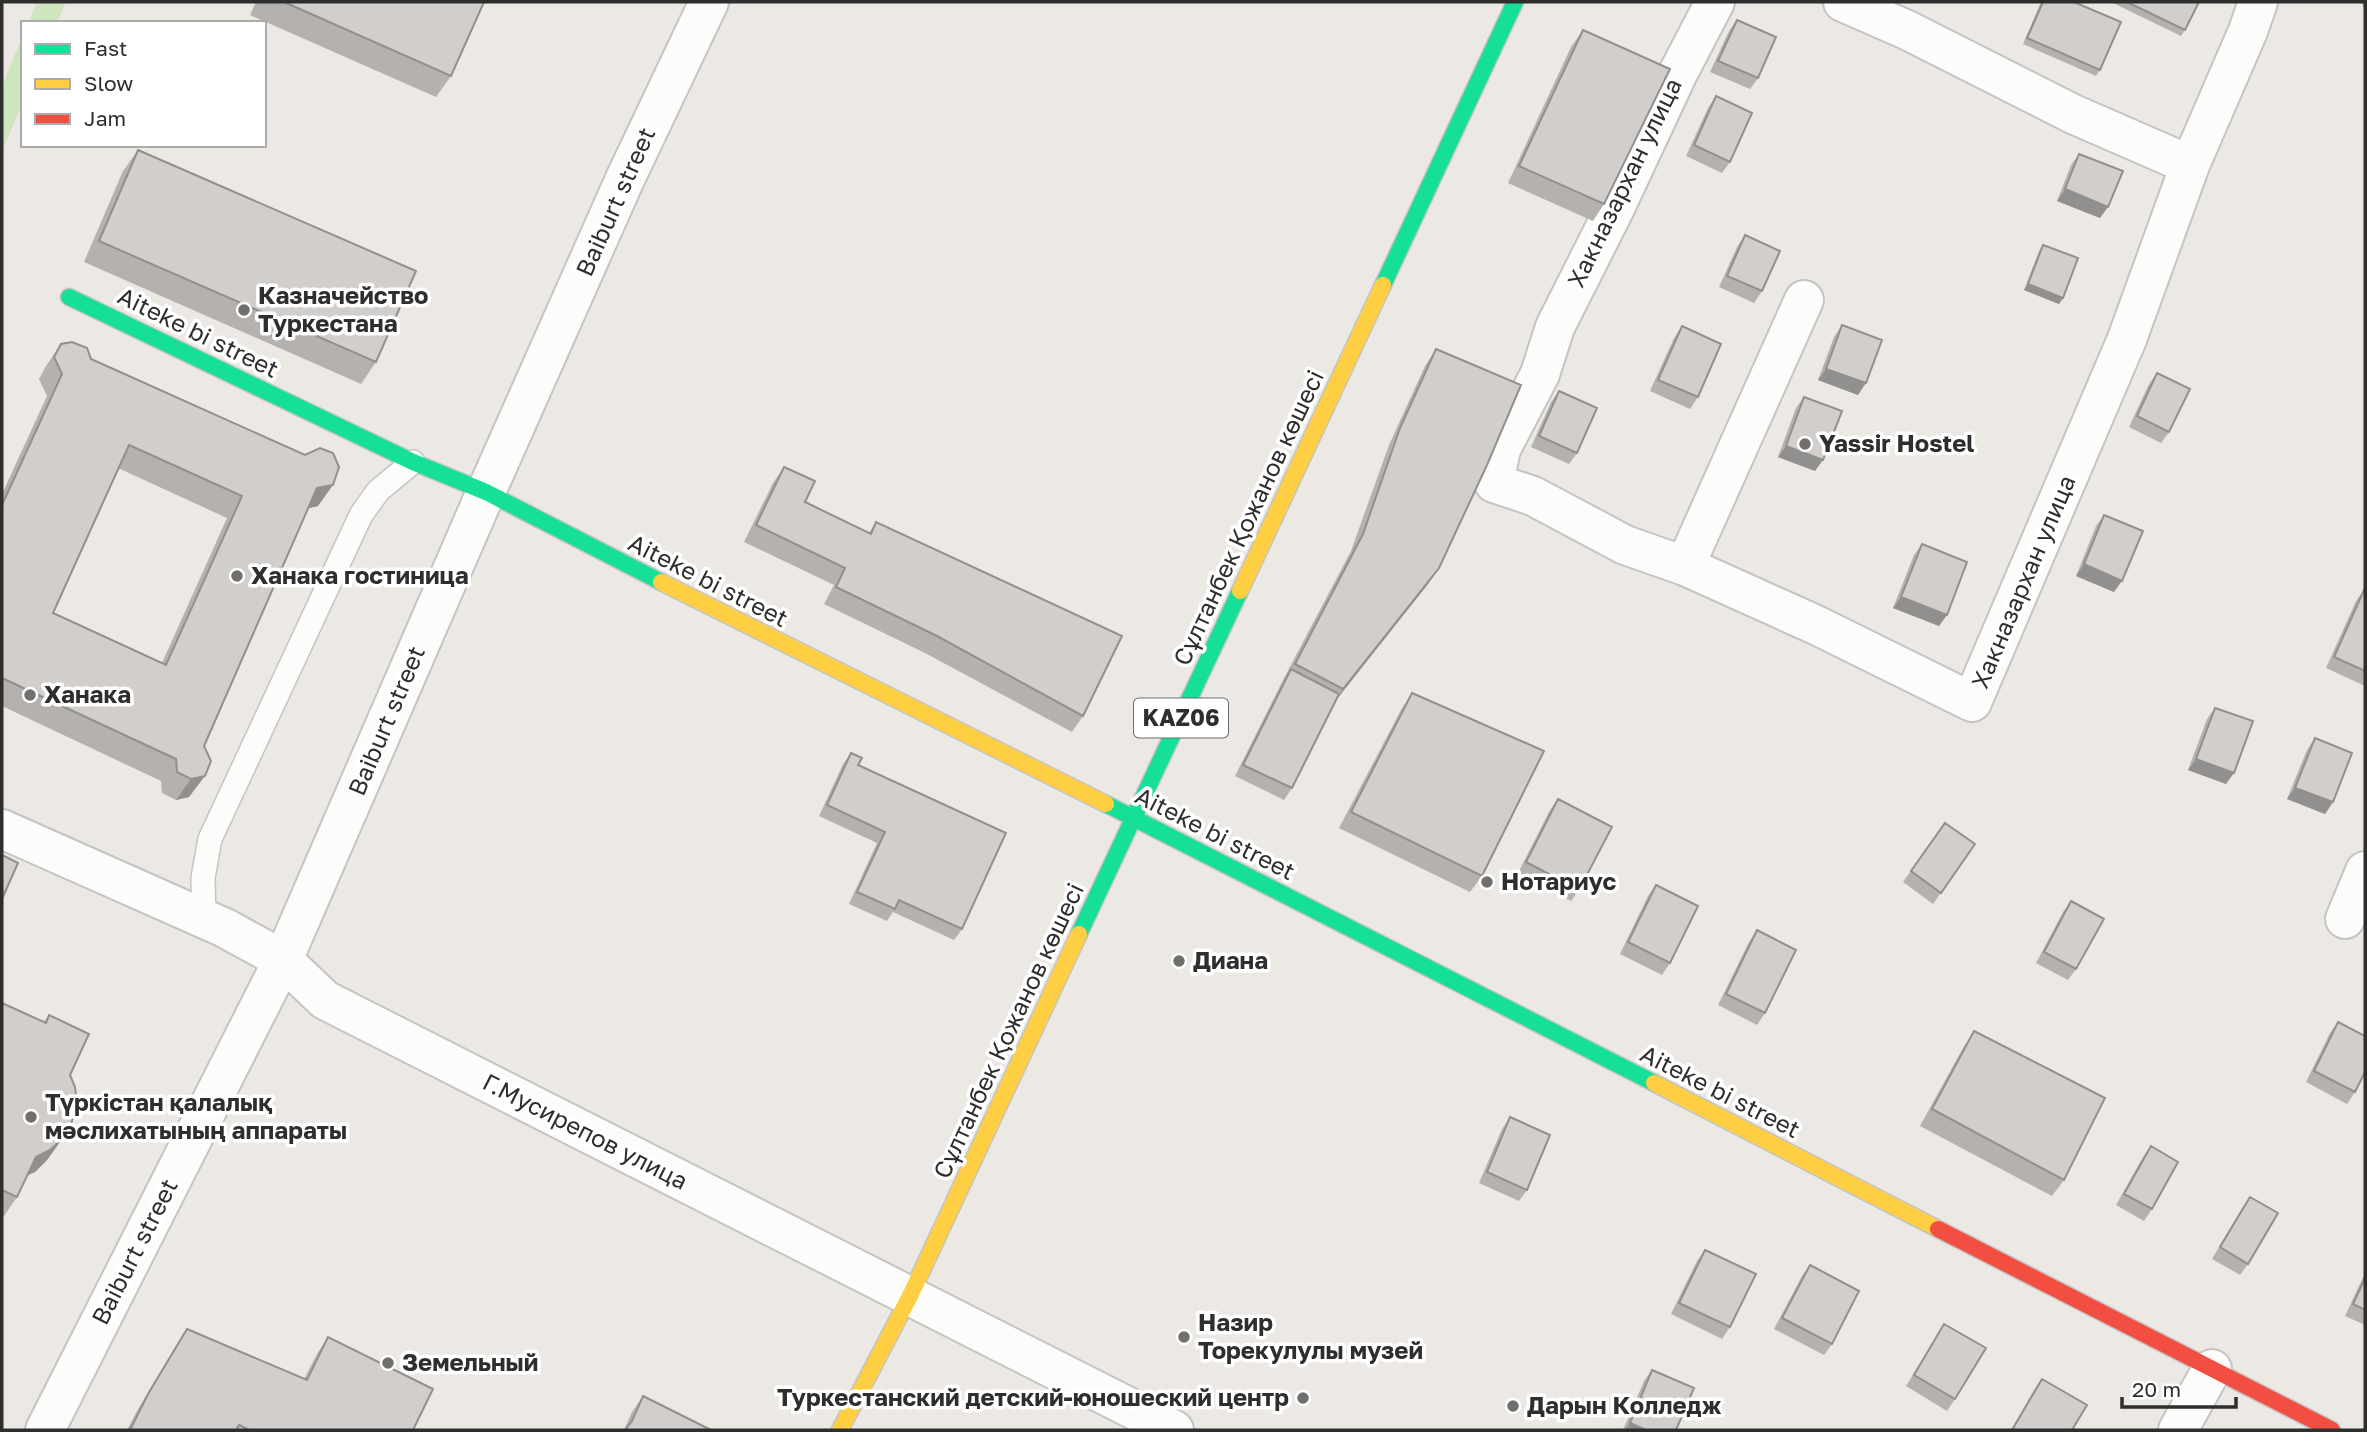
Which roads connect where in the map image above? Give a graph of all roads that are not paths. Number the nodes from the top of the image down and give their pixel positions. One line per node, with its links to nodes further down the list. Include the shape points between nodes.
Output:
1 (709, 2): 10 (street, Baiburt street)
2 (1515, 2): 12 (street, Сұлтанбек Қожанов көшесі / KАZ06)
3 (1716, 2): 11 (street, Хакназархан улица, via 1555,327 1540,374 1501,449 1494,483 1534,496 1625,545)
4 (1843, 2): 6 (street, via 2073,114)
5 (2258, 2): 6 (street, Хакназархан улица)
6 (2190, 165): 11 (street, Хакназархан улица, via 2127,339 1972,702)
7 (69, 297): 9 (street, Aiteke bi street)
8 (1804, 300): 11 (street)
9 (413, 462): 10 (street, Aiteke bi street); 15 (lane, via 378,491 361,515 210,839 203,878)
10 (486, 492): 12 (street, Aiteke bi street); 17 (street, Baiburt street)
11 (1685, 566)
12 (1134, 818): 18 (street, Сұлтанбек Қожанов көшесі / KАZ06); 19 (street, Aiteke bi street)
13 (2, 829): 15 (street, Г.Мусирепов улица)
14 (2365, 871): 16 (street)
15 (204, 918): 17 (street, Г.Мусирепов улица)
16 (2345, 919)
17 (283, 960): 18 (street, Г.Мусирепов улица, via 325,1000); 20 (street, Baiburt street)
18 (910, 1296): 21 (street, Сұлтанбек Қожанов көшесі / KАZ06); 22 (street, Г.Мусирепов улица)
19 (2212, 1369): 23 (street); 24 (street, Aiteke bi street)
20 (45, 1430)
21 (840, 1430)
22 (1174, 1430)
23 (2178, 1430)
24 (2332, 1430)

